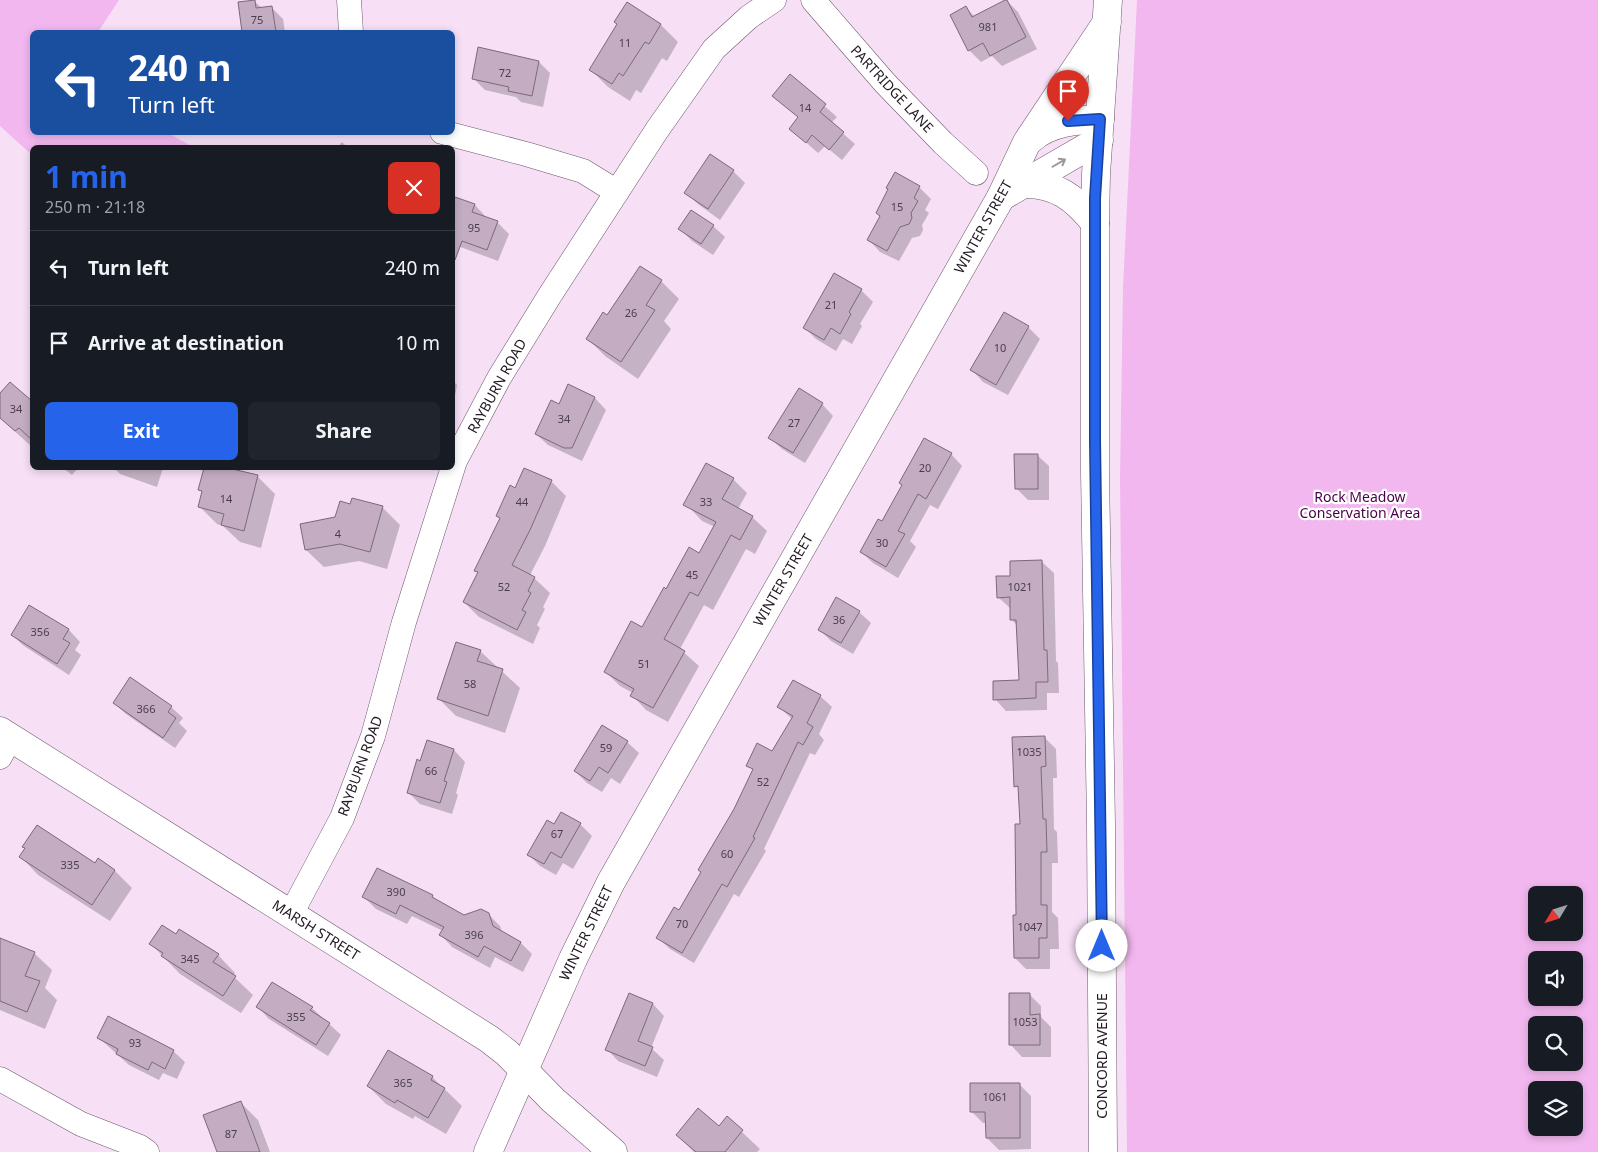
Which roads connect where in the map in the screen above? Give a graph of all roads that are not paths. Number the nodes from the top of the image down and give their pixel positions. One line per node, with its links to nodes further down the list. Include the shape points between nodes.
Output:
1 (349, 0): 5 (street)
2 (774, 0): 11 (street, RAYBURN ROAD, via 714,48)
3 (813, 0): 9 (street, PARTRIDGE LANE, via 885,83)
4 (1107, 11): 6 (main road, CONCORD AVENUE); 8 (main road, WINTER STREET)
5 (351, 30)
6 (1099, 130): 8 (main road, via 1080,120 1057,125); 10 (main road, one-way to 6); 12 (main road, CONCORD AVENUE)
7 (453, 135): 11 (street, via 583,171)
8 (1027, 142): 10 (main road, WINTER STREET)
9 (976, 173)
10 (1012, 190): 12 (main road, via 1041,184 1058,190 1073,200); 17 (main road, WINTER STREET, via 611,882)
11 (617, 192): 13 (street, RAYBURN ROAD, via 504,370)
12 (1095, 223): 24 (main road, CONCORD AVENUE)
13 (455, 459)
14 (451, 470): 16 (street, RAYBURN ROAD, via 373,736 342,818)
15 (3, 742): 16 (main road, MARSH STREET)
16 (291, 914): 17 (main road, MARSH STREET, via 490,1039)
17 (523, 1069): 22 (main road, WINTER STREET); 23 (main road, MARSH STREET)
18 (0, 1079): 19 (street)
19 (80, 1124): 20 (street, via 96,1139); 21 (street)
20 (103, 1152)
21 (147, 1152)
22 (488, 1152)
23 (613, 1152)
24 (1103, 1152)

